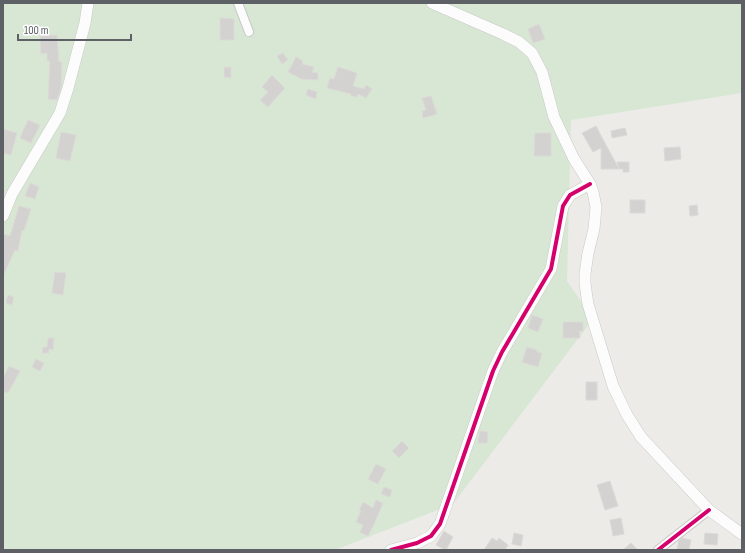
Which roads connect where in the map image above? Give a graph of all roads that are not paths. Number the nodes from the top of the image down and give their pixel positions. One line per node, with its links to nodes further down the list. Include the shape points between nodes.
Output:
1 (88, 3): 6 (main road, via 60,113 12,194)
2 (238, 3): 4 (street)
3 (432, 3): 5 (main road, via 508,36 532,53 542,72 554,117 574,159)
4 (249, 32)
5 (590, 184): 7 (main road, via 595,200 595,220 585,284 588,304 613,386 641,437); 9 (main road, via 570,195 563,206 551,269 493,371 440,524 431,536)
6 (3, 216)
7 (710, 510): 8 (main road); 10 (street)
8 (742, 534)
9 (391, 550)
10 (658, 550)

